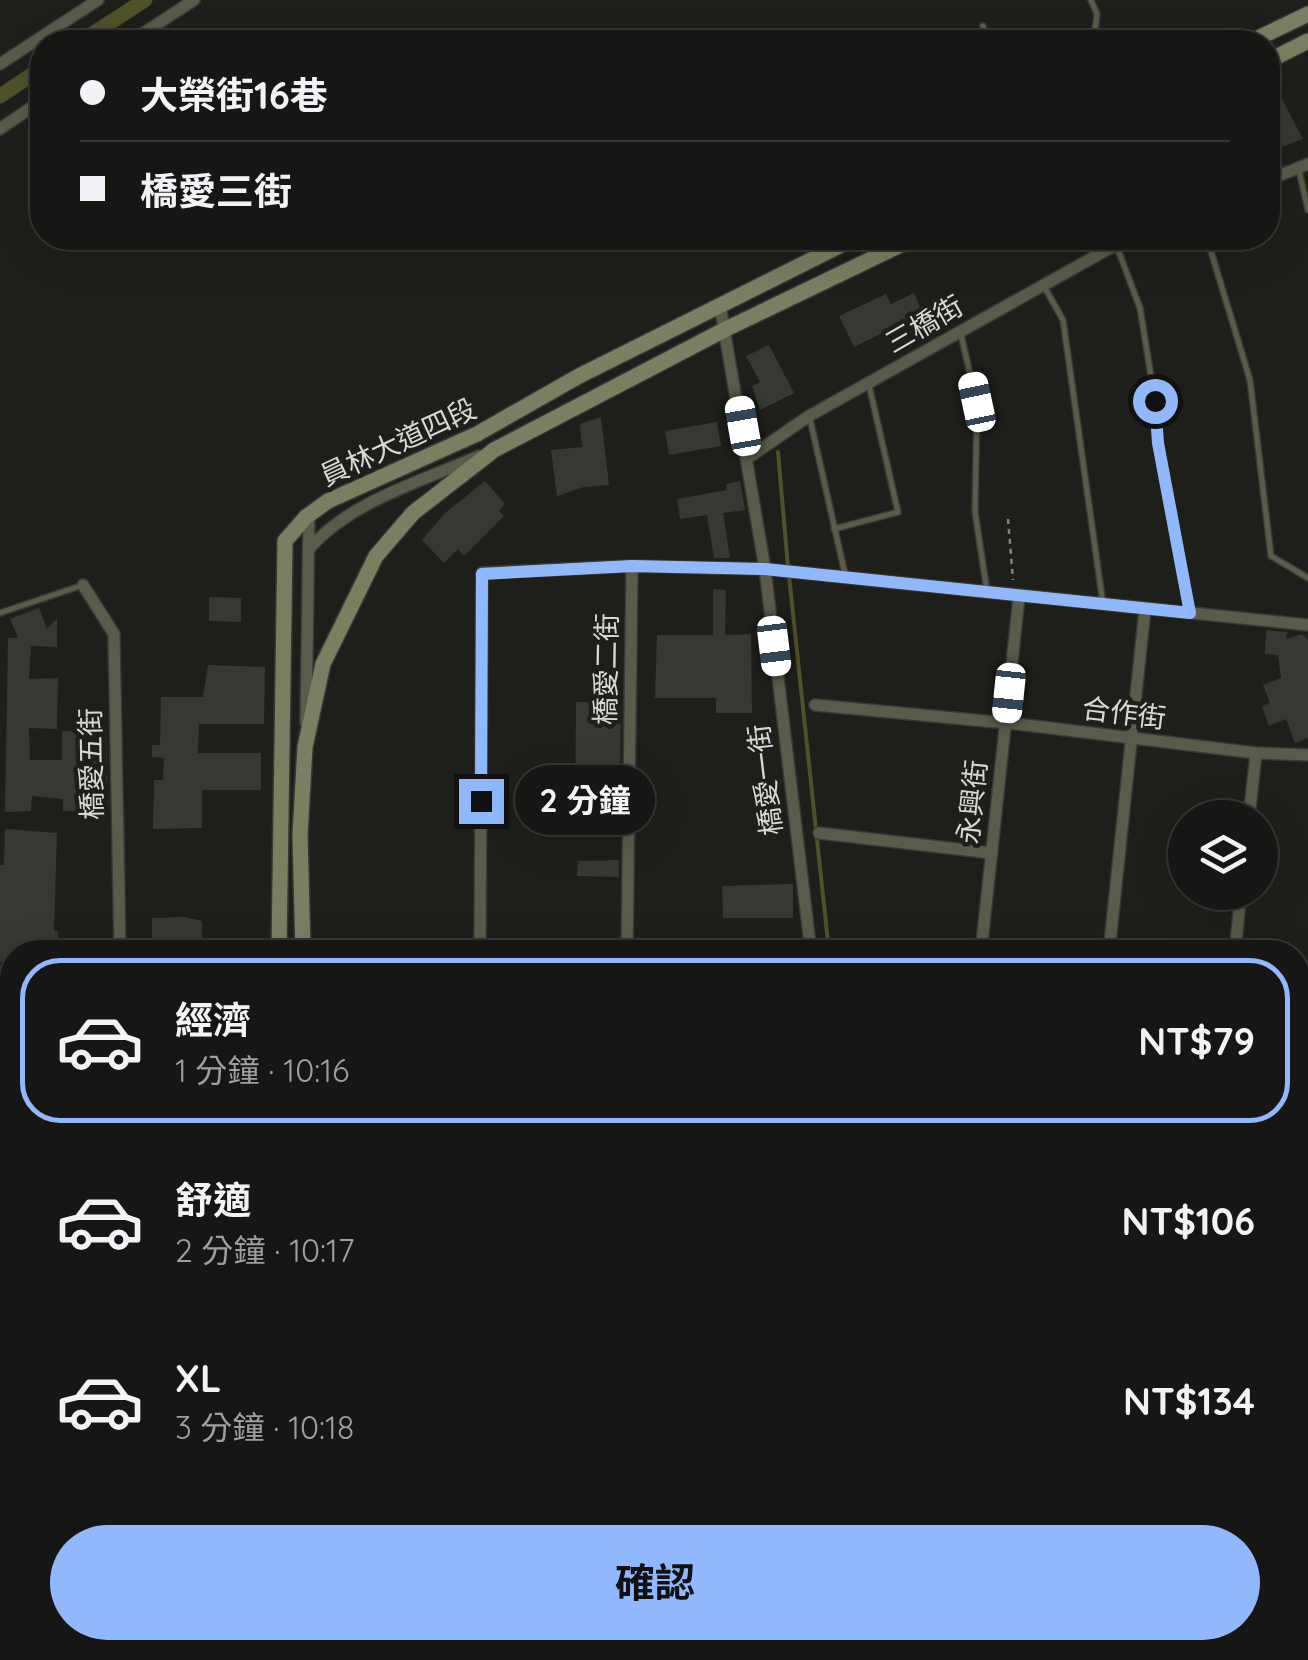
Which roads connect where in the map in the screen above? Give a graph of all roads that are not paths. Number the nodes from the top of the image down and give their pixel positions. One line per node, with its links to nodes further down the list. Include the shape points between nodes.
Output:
1 (98, 0): 6 (street)
2 (194, 0): 7 (street)
3 (1092, 0): 9 (lane)
4 (1308, 14): 10 (main road)
5 (983, 26): 8 (lane)
6 (52, 30)
7 (148, 30)
8 (984, 30)
9 (1095, 30)
10 (1275, 30)
11 (1308, 41): 13 (main road)
12 (30, 44): 14 (street)
13 (1280, 55)
14 (0, 64)
15 (30, 108): 16 (street)
16 (0, 129)
17 (1303, 166): 18 (lane)
18 (1308, 210)
19 (830, 250): 25 (main road, 員林大道四段)
20 (891, 250): 26 (main road, 員林大道四段)
21 (1106, 250): 24 (street, 三橋街)
22 (1124, 250): 44 (lane, via 1140,308)
23 (1211, 250): 37 (lane, via 1250,380 1271,556)
24 (1044, 285): 27 (street, 三橋街); 42 (lane, via 1063,320)
25 (720, 305): 26 (street, 橋愛一街); 32 (main road, 員林大道四段)
26 (726, 329): 30 (main road, 員林大道四段); 31 (street, 橋愛一街)
27 (960, 332): 28 (street, 三橋街); 40 (lane, via 977,402 975,512)
28 (869, 385): 29 (street, 三橋街); 33 (lane, via 898,512)
29 (809, 416): 31 (street, 三橋街); 33 (lane)
30 (494, 450): 34 (street, via 358,510 326,529); 50 (main road, 員林大道四段, via 412,514 376,556 323,664)
31 (748, 458): 36 (street, 橋愛一街)
32 (309, 514): 34 (street); 58 (main road, 員林大道四段, via 284,542)
33 (834, 529): 38 (lane)
34 (309, 549): 50 (street)
35 (632, 566): 36 (street); 60 (street, via 482,574); 61 (street, 橋愛二街)
36 (770, 570): 38 (street); 62 (street, 橋愛一街)
37 (1308, 578)
38 (846, 579): 40 (street)
39 (83, 584): 45 (lane); 57 (street, 橋愛五街, via 114,634)
40 (988, 594): 41 (street)
41 (1017, 597): 42 (street); 48 (street, 永興街)
42 (1104, 605): 43 (street)
43 (1145, 609): 44 (street); 49 (street)
44 (1190, 613): 46 (street)
45 (0, 614)
46 (1308, 625)
47 (816, 705): 48 (street, 合作街)
48 (1005, 725): 49 (street, 合作街); 55 (street, 永興街)
49 (1133, 740): 51 (street, 合作街); 64 (street)
50 (305, 747): 59 (main road, 員林大道四段)
51 (1256, 753): 52 (street, 合作街); 53 (street)
52 (1308, 756)
53 (1251, 800)
54 (819, 833): 55 (street)
55 (992, 853): 63 (street, 永興街)
56 (1239, 910): 65 (street)
57 (120, 940)
58 (278, 940)
59 (304, 940)
60 (480, 940)
61 (627, 940)
62 (810, 940)
63 (982, 940)
64 (1110, 940)
65 (1235, 940)
66 (277, 1660): 67 (street)
67 (285, 1660)
68 (376, 1660): 69 (street)
69 (459, 1660)

